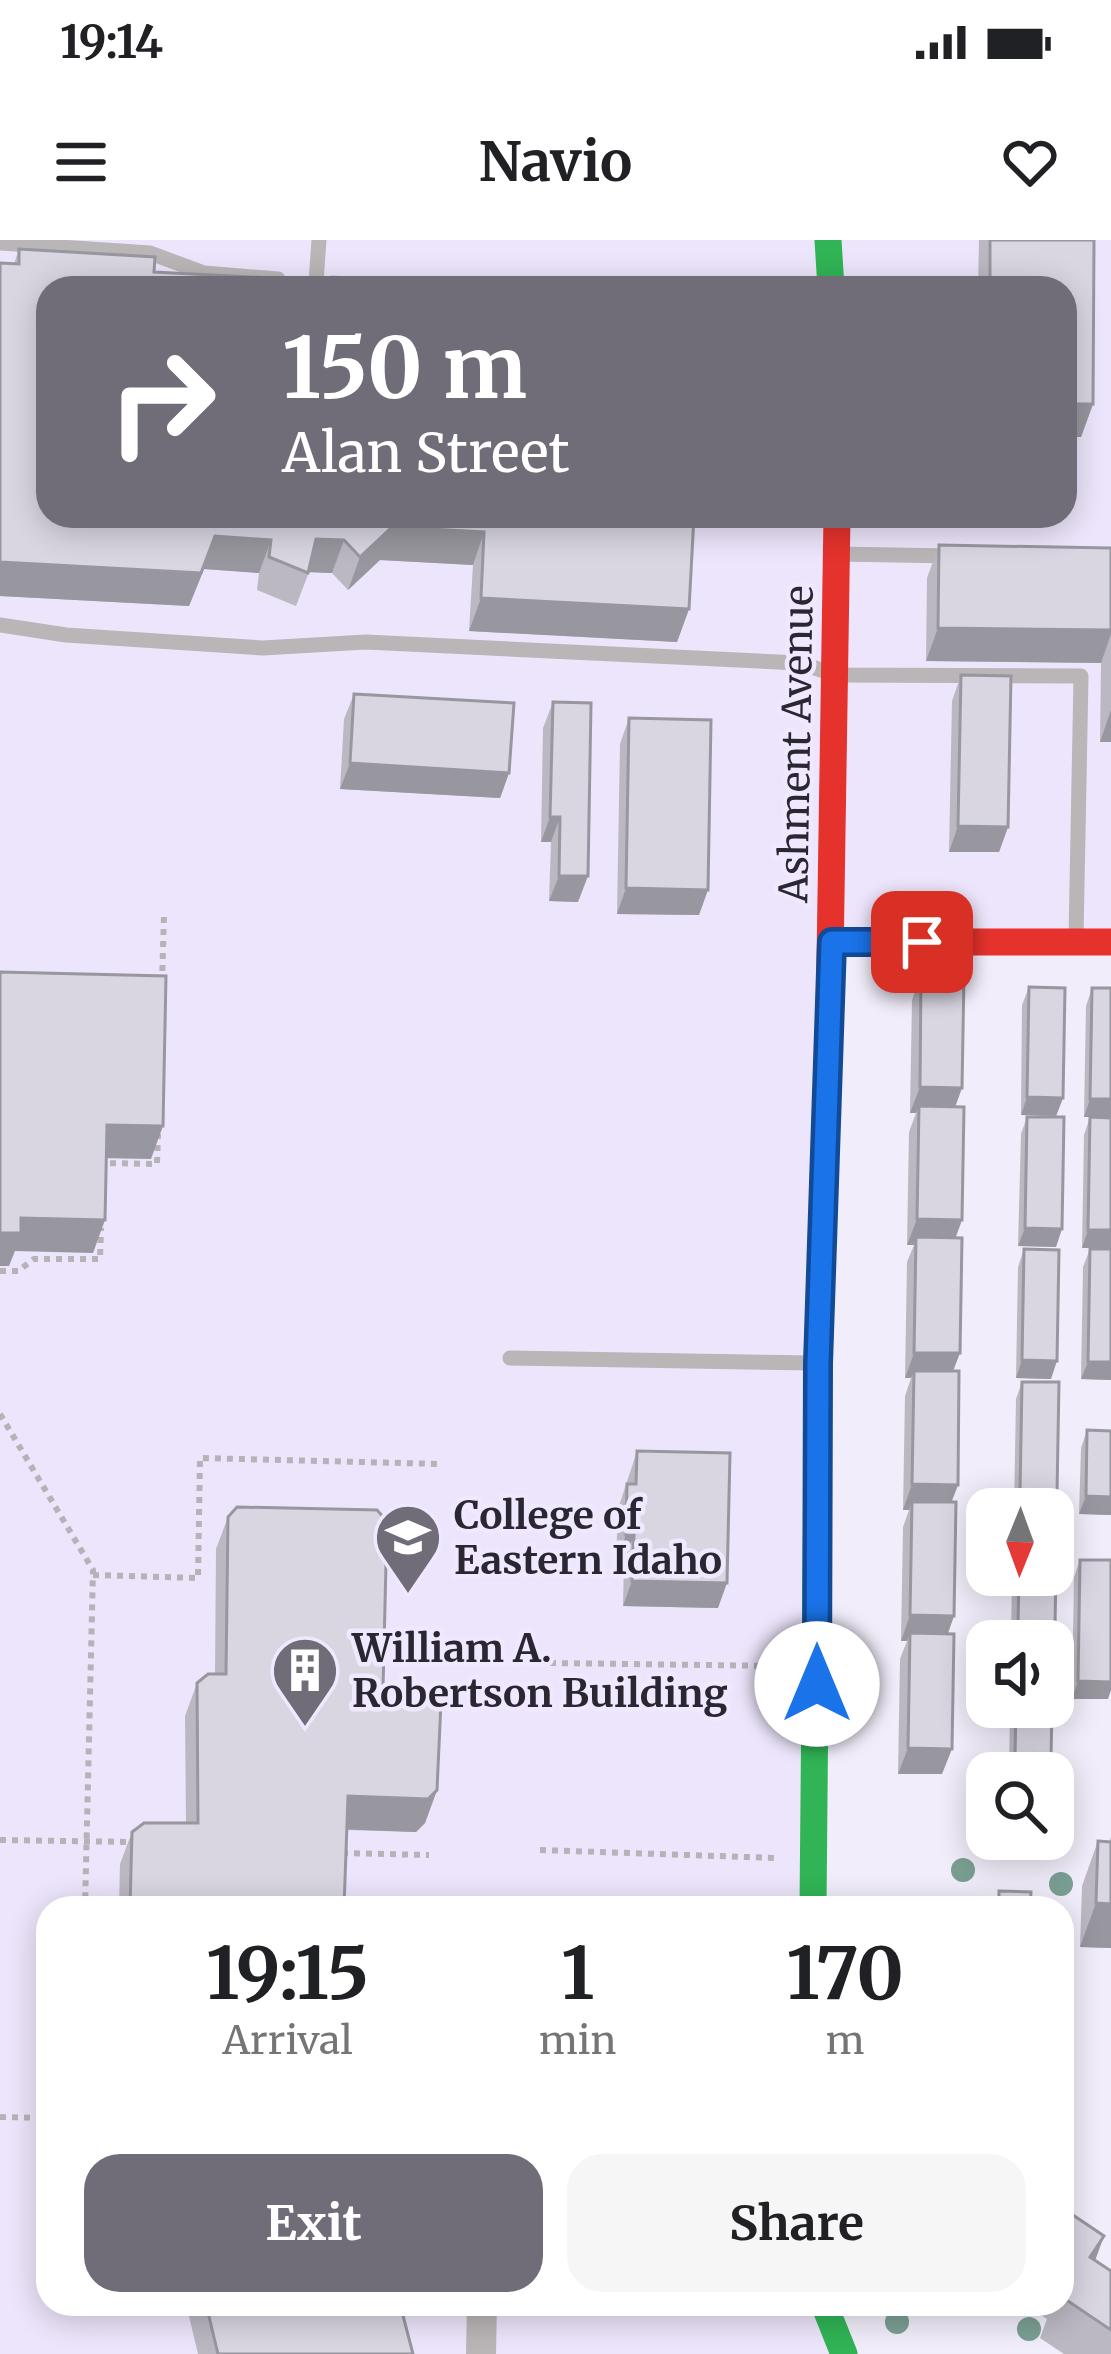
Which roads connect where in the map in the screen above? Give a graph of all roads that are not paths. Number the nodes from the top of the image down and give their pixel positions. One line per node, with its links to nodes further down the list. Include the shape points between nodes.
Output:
1 (319, 240): 5 (lane)
2 (828, 240): 6 (street)
3 (0, 243): 4 (lane, via 150,253 204,273)
4 (241, 276)
5 (316, 276)
6 (831, 276)
7 (838, 528): 8 (street, Ashment Avenue)
8 (838, 554): 9 (lane); 11 (street, Ashment Avenue)
9 (961, 556)
10 (0, 625): 11 (lane, via 263,648 365,642 799,663)
11 (837, 675): 12 (lane, via 1081,676); 13 (street, Ashment Avenue)
12 (1076, 941): 13 (street); 14 (street)
13 (832, 942): 16 (street, Ashment Avenue)
14 (1111, 942)
15 (510, 1358): 16 (lane)
16 (818, 1363): 17 (street, Ashment Avenue)
17 (813, 1896)
18 (482, 2316): 20 (street)
19 (829, 2316): 21 (street)
20 (481, 2354)
21 (844, 2354)

